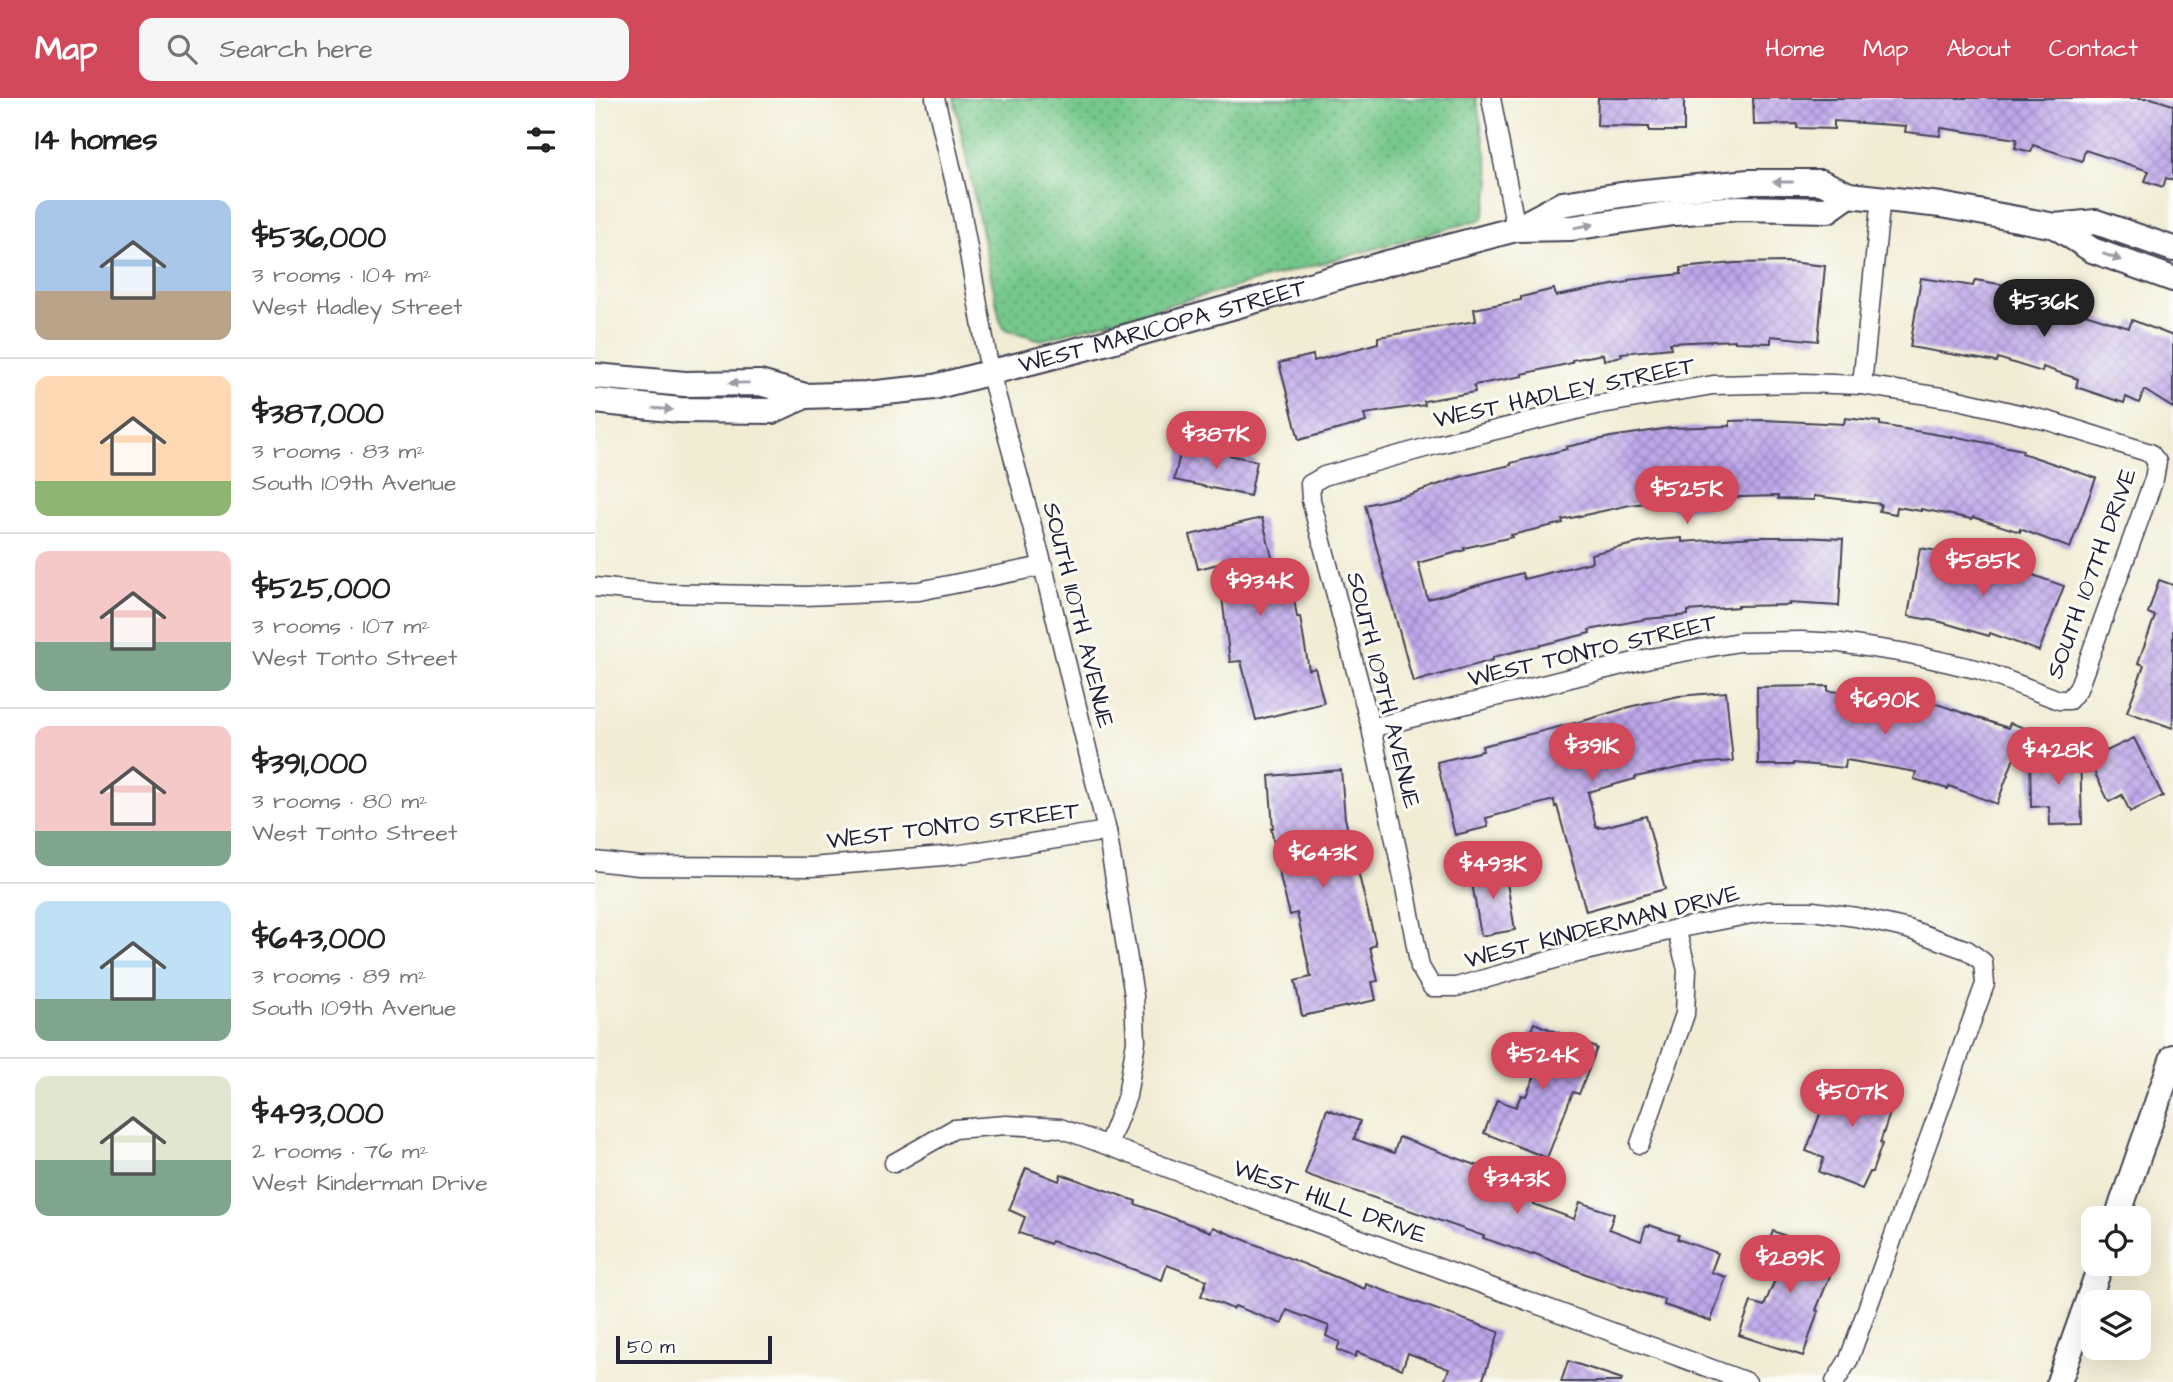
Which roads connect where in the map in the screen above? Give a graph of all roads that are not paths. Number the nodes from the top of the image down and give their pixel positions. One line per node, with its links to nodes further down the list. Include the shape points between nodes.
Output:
1 (935, 98): 8 (street, SOUTH 110TH AVENUE)
2 (1491, 98): 5 (street)
3 (1881, 197): 4 (street, WEST MARICOPA STREET); 5 (street, WEST MARICOPA STREET, via 1849,195 1828,210 1739,208 1572,228); 10 (street)
4 (2055, 226): 6 (street, WEST MARICOPA STREET, via 2096,222); 7 (street, WEST MARICOPA STREET, one-way to 7, via 2092,250)
5 (1516, 229): 8 (street, WEST MARICOPA STREET)
6 (2173, 248)
7 (2173, 279)
8 (991, 372): 11 (street, WEST MARICOPA STREET, via 934,387); 15 (street, SOUTH 110TH AVENUE)
9 (595, 376): 11 (street, WEST MARICOPA STREET, one-way to 9, via 760,383 685,384)
10 (1862, 385): 13 (street, WEST HADLEY STREET, via 1954,399 2049,421 2150,453); 14 (street, WEST HADLEY STREET, via 1713,385 1596,405 1439,444)
11 (805, 396): 12 (street, WEST MARICOPA STREET, one-way to 11, via 679,410 772,411)
12 (595, 401)
13 (2157, 462): 17 (street, SOUTH 107TH DRIVE, via 2078,689)
14 (1310, 484): 18 (street, SOUTH 109TH AVENUE)
15 (1043, 566): 16 (street, via 919,591 805,596); 19 (street, SOUTH 110TH AVENUE)
16 (595, 587)
17 (2069, 700): 18 (street, WEST TONTO STREET, via 1980,670 1906,653 1840,643 1739,642 1650,658)
18 (1371, 728): 22 (street, SOUTH 109TH AVENUE, via 1420,967)
19 (1107, 831): 20 (street, WEST TONTO STREET, via 955,855 811,867 639,866); 25 (street, SOUTH 110TH AVENUE, via 1136,1041 1127,1096)
20 (595, 861)
21 (1676, 929): 22 (street, WEST KINDERMAN DRIVE, via 1456,987); 24 (street, via 1687,969 1685,1014); 30 (street, WEST KINDERMAN DRIVE, via 1767,911 1813,911 1908,929 1967,950 1983,962 1985,984 1849,1359)
22 (1432, 987)
23 (2173, 1057): 27 (street)
24 (1640, 1144)
25 (1108, 1145): 26 (street, WEST HILL DRIVE, via 1060,1128 1006,1125 954,1129); 29 (street, WEST HILL DRIVE)
26 (894, 1163)
27 (2121, 1206)
28 (2097, 1276): 31 (street)
29 (1747, 1382)
30 (1835, 1382)
31 (2059, 1382)

